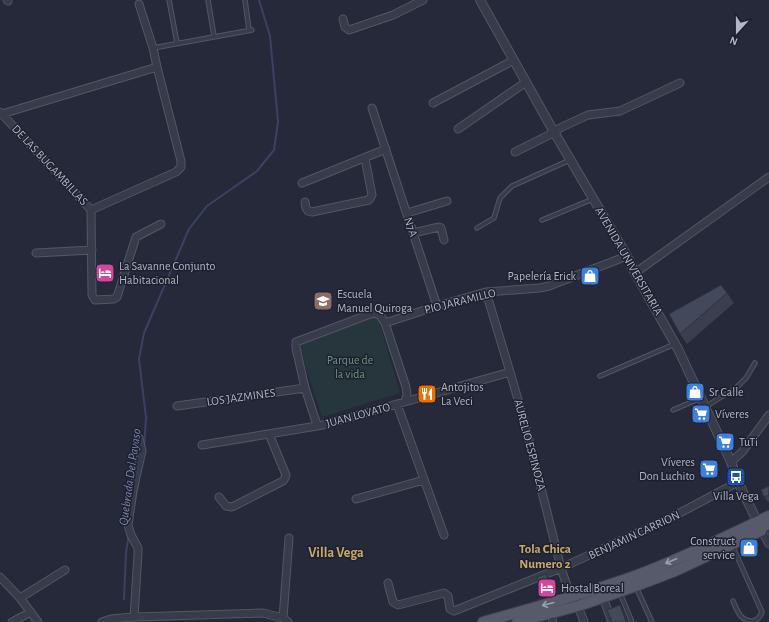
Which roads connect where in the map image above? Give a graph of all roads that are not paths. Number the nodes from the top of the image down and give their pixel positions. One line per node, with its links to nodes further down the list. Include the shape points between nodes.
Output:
1 (169, 0): 9 (lane)
2 (208, 0): 8 (lane)
3 (245, 0): 8 (lane, via 251,30)
4 (423, 0): 7 (street, via 393,15 349,30 345,27)
5 (480, 0): 11 (street, AVENIDA UNIVERSITARIA)
6 (139, 4): 10 (street)
7 (343, 19)
8 (214, 36): 9 (lane)
9 (177, 43): 10 (lane)
10 (153, 48): 12 (street)
11 (514, 60): 13 (street, AVENIDA UNIVERSITARIA); 15 (street)
12 (157, 67): 17 (street); 29 (street, via 181,167 176,172)
13 (526, 82): 18 (street); 19 (street, AVENIDA UNIVERSITARIA)
14 (680, 83): 19 (street, via 620,111 592,114)
15 (433, 103)
16 (372, 108): 20 (street, N7A)
17 (1, 113): 29 (street, DE LAS BUGAMBILLAS)
18 (458, 129)
19 (554, 132): 21 (street); 23 (street, AVENIDA UNIVERSITARIA)
20 (386, 149): 22 (street); 30 (street, N7A)
21 (515, 152)
22 (364, 158): 25 (street); 28 (street, via 372,195 369,200 312,212 308,211)
23 (570, 160): 26 (street, AVENIDA UNIVERSITARIA); 33 (lane, via 512,186 500,198 494,218)
24 (769, 177): 39 (street)
25 (302, 183)
26 (593, 199): 31 (lane); 38 (street, AVENIDA UNIVERSITARIA)
27 (447, 201): 30 (street)
28 (305, 202)
29 (91, 210): 36 (street, DE LAS BUGAMBILLAS)
30 (407, 213): 34 (street, N7A)
31 (542, 220)
32 (161, 224): 36 (street, DE LAS BUGAMBILLAS, via 136,237 117,297 114,299 93,298)
33 (477, 228)
34 (413, 233): 35 (street, via 439,227); 41 (street, N7A)
35 (444, 240)
36 (92, 250): 37 (street)
37 (36, 253)
38 (627, 256): 39 (street, AVENIDA UNIVERSITARIA); 40 (street, PIO JARAMILLO, via 549,286)
39 (635, 273): 43 (street, AVENIDA UNIVERSITARIA)
40 (486, 292): 41 (street, PIO JARAMILLO); 45 (street, AURELIO ESPINOZA)
41 (437, 306): 42 (street, PIO JARAMILLO)
42 (385, 323): 47 (street, via 380,315 373,313 296,342); 49 (street, via 406,387)
43 (676, 344): 46 (lane); 48 (street, AVENIDA UNIVERSITARIA)
44 (755, 363): 52 (lane, via 736,388)
45 (510, 372): 49 (street, JUAN LOVATO); 70 (street, AURELIO ESPINOZA)
46 (600, 376)
47 (305, 388): 51 (street, LOS JAZMINES); 55 (street)
48 (702, 398): 52 (street, AVENIDA UNIVERSITARIA); 53 (lane)
49 (405, 401): 50 (street, JUAN LOVATO)
50 (397, 404): 55 (street, JUAN LOVATO); 60 (street)
51 (177, 406)
52 (705, 407): 59 (street, AVENIDA UNIVERSITARIA)
53 (673, 410)
54 (769, 414): 59 (street, via 742,452)
55 (318, 425): 56 (street, JUAN LOVATO)
56 (269, 434): 58 (street, JUAN LOVATO); 62 (street, via 286,475 283,481 232,507 226,506)
57 (140, 438): 82 (street, via 142,451 128,525 138,548)
58 (202, 445)
59 (731, 462): 61 (street, AVENIDA UNIVERSITARIA)
60 (424, 480): 63 (street); 66 (street)
61 (738, 482): 65 (street, AVENIDA UNIVERSITARIA); 70 (street, BENJAMIN CARRION, via 674,516)
62 (219, 497)
63 (356, 499)
64 (769, 516): 65 (main road)
65 (763, 527): 68 (main road); 69 (street); 78 (main road, one-way to 78)
66 (444, 535)
67 (289, 538): 84 (street)
68 (732, 544): 74 (main road); 79 (lane, via 762,612 761,616 755,620 744,620)
69 (769, 544)
70 (561, 568): 73 (street, BENJAMIN CARRION, via 454,611 450,609 448,596 444,593 398,605 393,602); 78 (street, AURELIO ESPINOZA)
71 (65, 570): 77 (street)
72 (0, 576): 77 (street)
73 (388, 583)
74 (636, 586): 75 (main road); 93 (lane)
75 (620, 592): 76 (main road); 92 (lane)
76 (603, 597): 80 (main road); 91 (street)
77 (20, 598): 81 (street)
78 (571, 598): 88 (main road, one-way to 88)
79 (733, 601)
80 (578, 606): 83 (main road); 90 (street)
81 (31, 612): 85 (street); 86 (street)
82 (134, 617): 84 (street, via 264,613); 87 (street)
83 (552, 617): 89 (main road)
84 (285, 620)
85 (12, 622)
86 (38, 622)
87 (102, 622)
88 (483, 622)
89 (517, 622)
90 (584, 622)
91 (612, 622)
92 (632, 622)
93 (652, 622)

